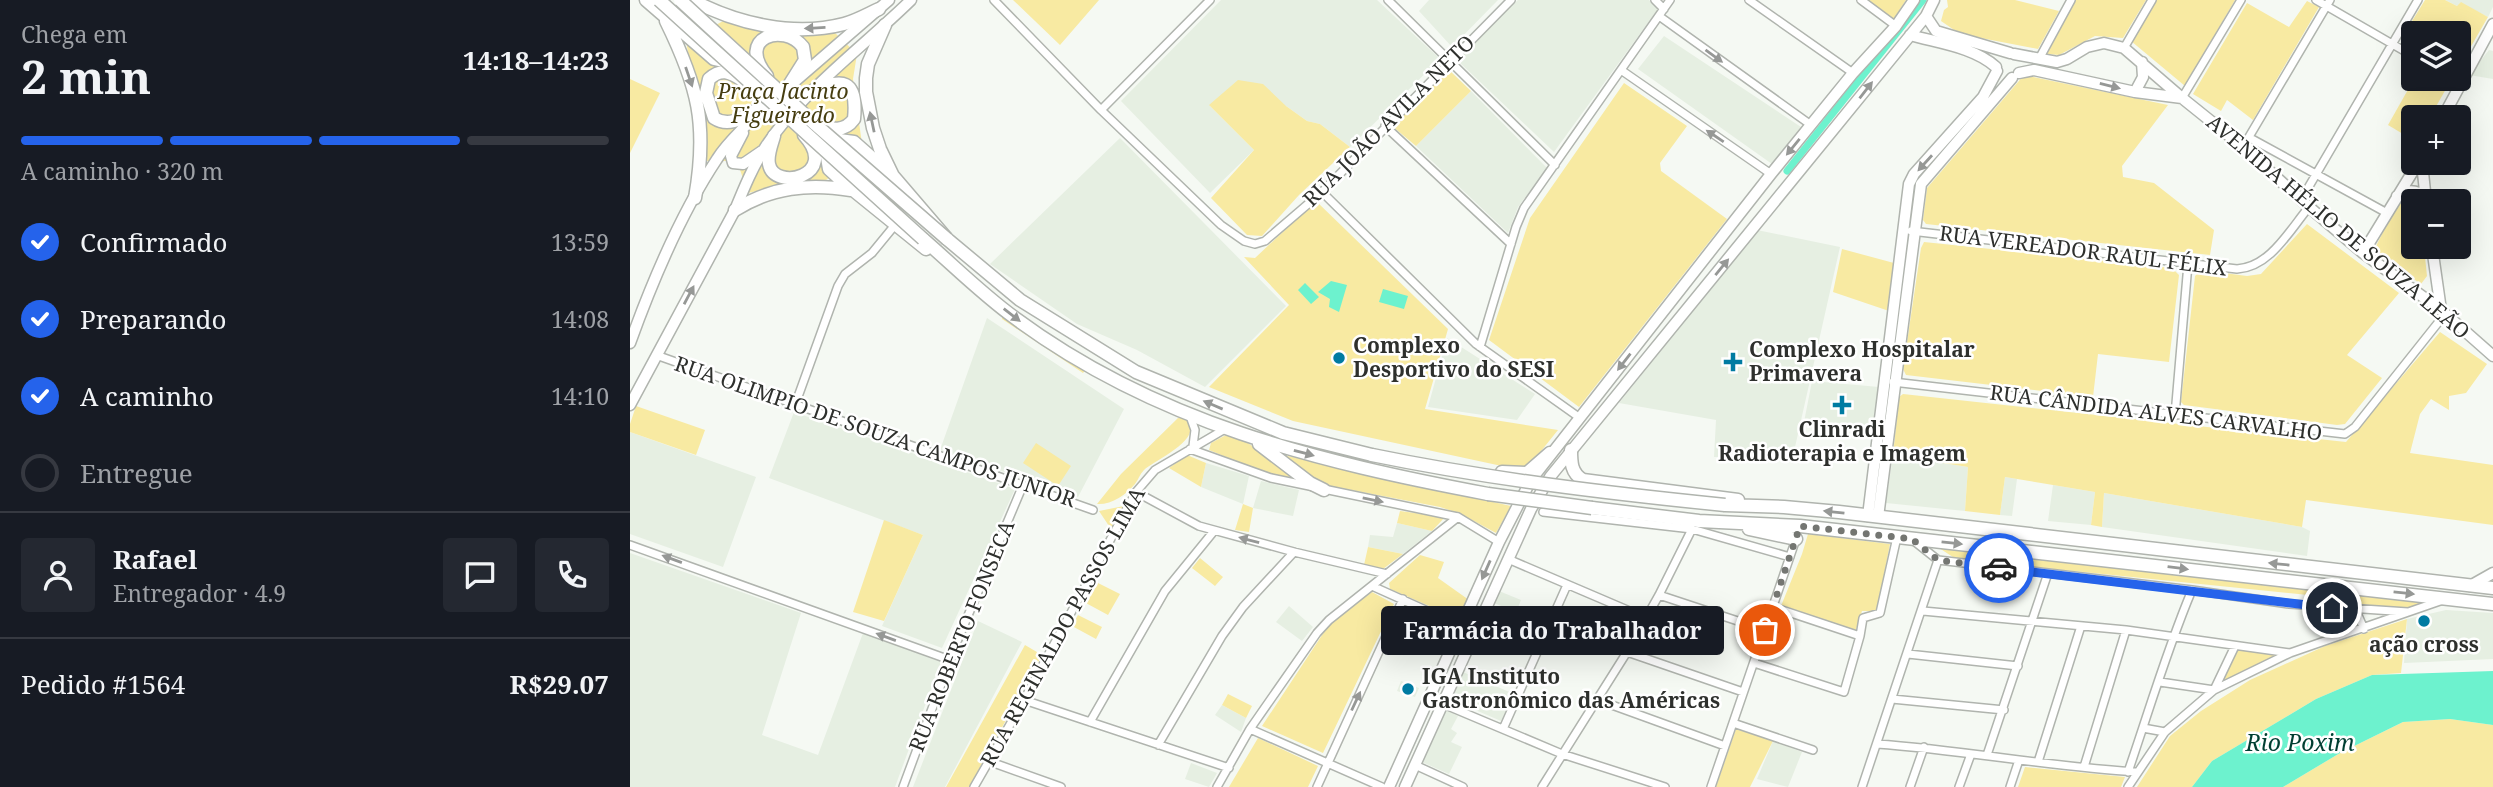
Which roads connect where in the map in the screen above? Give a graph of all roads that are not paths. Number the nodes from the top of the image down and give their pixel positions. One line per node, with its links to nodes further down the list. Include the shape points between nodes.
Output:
1 (646, 0): 24 (main road)
2 (659, 0): 46 (main road, bridge)
3 (680, 0): 45 (main road, bridge)
4 (691, 0): 22 (main road, one-way to 4, via 848,24 801,29 738,20); 24 (main road, via 727,36 737,53 735,61 714,59)
5 (912, 0): 28 (main road)
6 (994, 0): 52 (street)
7 (1210, 0): 52 (street)
8 (1388, 0): 38 (street)
9 (1511, 0): 38 (street, RUA JOÃO AVILA NETO)
10 (1655, 0): 23 (street)
11 (1670, 0): 23 (street)
12 (1749, 0): 42 (street)
13 (1861, 0): 29 (street)
14 (1914, 0): 29 (main road)
15 (1934, 0): 26 (main road)
16 (2071, 0): 36 (street)
17 (2151, 0): 32 (street)
18 (2241, 0): 50 (street)
19 (2316, 0): 21 (street)
20 (2418, 0): 31 (street)
21 (2328, 3): 31 (street); 59 (street)
22 (884, 5): 47 (main road)
23 (1664, 9): 25 (street)
24 (663, 14): 70 (main road, one-way to 70, via 680,49 701,120 701,166)
25 (1659, 16): 41 (street); 56 (street, one-way to 56)
26 (1926, 16): 30 (main road); 34 (main road, via 1936,31)
27 (2493, 24): 37 (main road)
28 (885, 26): 48 (main road); 65 (main road, one-way to 28, via 877,141 866,92 869,64)
29 (1896, 26): 42 (main road)
30 (1910, 35): 40 (main road, via 1977,54); 86 (main road, one-way to 30)
31 (2393, 44): 33 (street); 63 (street)
32 (2124, 48): 35 (main road, via 2104,43); 39 (main road, AVENIDA HÉLIO DE SOUZA LEÃO)
33 (2401, 49)
34 (2012, 53): 36 (main road); 40 (main road, via 1998,58); 43 (main road, via 2021,60)
35 (2074, 56): 36 (main road, via 2057,62); 44 (main road)
36 (2039, 59)
37 (2471, 60)
38 (1448, 61): 57 (street, RUA JOÃO AVILA NETO); 61 (street)
39 (2142, 62): 49 (main road, via 2143,77); 50 (main road, AVENIDA HÉLIO DE SOUZA LEÃO)
40 (1996, 69): 43 (main road, via 2003,78); 75 (main road, one-way to 75, via 1983,97 1911,179)
41 (1621, 70): 61 (street); 62 (street, one-way to 41)
42 (1853, 73): 56 (main road)
43 (2016, 76): 44 (main road, via 2034,70); 75 (main road, via 1921,184)
44 (2075, 77): 49 (main road, one-way to 49)
45 (773, 85): 47 (main road, bridge, via 756,57 762,40 773,35 793,38 803,47 803,64); 55 (main road, bridge)
46 (753, 86): 51 (main road, bridge, via 728,72 711,76 706,93 714,118 732,123); 53 (main road, bridge)
47 (788, 87): 51 (main road)
48 (811, 92): 55 (main road, via 826,84 846,83 855,103 851,123 837,130); 58 (main road)
49 (2136, 92): 50 (main road)
50 (2182, 98): 59 (main road, AVENIDA HÉLIO DE SOUZA LEÃO)
51 (762, 107): 54 (main road)
52 (1101, 110): 67 (street, RUA JOÃO AVILA NETO, via 1220,226 1244,242 1265,241)
53 (796, 123): 58 (main road, bridge, via 816,158 807,173 776,176 768,159); 82 (main road, bridge)
54 (748, 124): 60 (main road, via 731,156 733,163 743,164); 70 (main road, via 730,140)
55 (816, 125): 76 (main road, bridge)
56 (1811, 125): 62 (main road, one-way to 62)
57 (1385, 126): 67 (street, RUA JOÃO AVILA NETO); 77 (street)
58 (774, 136): 60 (main road)
59 (2247, 142): 63 (street); 71 (main road, AVENIDA HÉLIO DE SOUZA LEÃO)
60 (764, 149): 72 (main road)
61 (1555, 164): 77 (street, via 1524,208)
62 (1771, 174): 84 (main road)
63 (2317, 175): 71 (street); 73 (street)
64 (2412, 175): 69 (main road)
65 (893, 176): 66 (main road, via 854,142 839,140 832,147 829,169); 76 (main road)
66 (855, 190): 72 (main road, via 827,186 784,190 761,195); 74 (main road)
67 (1322, 192): 88 (street)
68 (2401, 193): 69 (main road)
69 (2397, 196): 73 (main road)
70 (695, 198): 87 (main road, via 648,294)
71 (2305, 204): 78 (main road, AVENIDA HÉLIO DE SOUZA LEÃO); 80 (street, RUA VEREADOR RAUL FÉLIX, via 2262,262 2251,268)
72 (735, 210): 89 (main road, one-way to 72)
73 (2387, 213): 78 (main road)
74 (895, 225): 82 (main road); 95 (street, via 838,286)
75 (1909, 231): 80 (street, RUA VEREADOR RAUL FÉLIX); 91 (main road)
76 (947, 239): 101 (main road, one-way to 76, via 1283,433 1136,372 1020,300)
77 (1511, 244): 88 (street)
78 (2363, 253): 83 (main road, AVENIDA HÉLIO DE SOUZA LEÃO)
79 (2433, 259): 81 (main road)
80 (2188, 264): 96 (street)
81 (2435, 275): 83 (main road); 85 (main road)
82 (986, 293): 97 (main road, one-way to 97, via 1015,319 1093,369)
83 (2420, 296): 85 (main road, AVENIDA HÉLIO DE SOUZA LEÃO)
84 (1667, 308): 86 (main road, via 1670,316); 92 (main road, one-way to 92)
85 (2443, 312): 90 (main road, AVENIDA HÉLIO DE SOUZA LEÃO); 96 (street, RUA CÂNDIDA ALVES CARVALHO, via 2348,433)
86 (1679, 320): 93 (main road)
87 (630, 343)
88 (1480, 347): 98 (street)
89 (656, 355): 94 (main road); 95 (street, RUA OLIMPIO DE SOUZA CAMPOS JUNIOR)
90 (2493, 356)
91 (1890, 382): 96 (street, RUA CÂNDIDA ALVES CARVALHO); 111 (main road)
92 (1606, 385): 93 (main road, via 1614,385); 98 (main road)
93 (1618, 393): 103 (main road)
94 (630, 405)
95 (795, 405): 105 (street, RUA OLIMPIO DE SOUZA CAMPOS JUNIOR)
96 (2175, 415)
97 (1190, 416): 99 (main road); 102 (street, via 1196,435)
98 (1580, 418): 104 (main road)
99 (1225, 429): 100 (main road); 102 (street, RUA REGINALDO PASSOS LIMA)
100 (1254, 440): 106 (main road); 113 (main road, one-way to 113, bridge, via 1488,494)
101 (1321, 443): 104 (main road, via 1521,474); 108 (main road, bridge, via 1489,477 1584,490 1725,505)
102 (1191, 448): 106 (street, via 1270,478); 107 (street, RUA REGINALDO PASSOS LIMA, via 1156,470)
103 (1571, 450): 108 (main road, via 1571,465 1583,480); 128 (main road, via 1531,509)
104 (1550, 453): 121 (main road)
105 (1023, 485): 109 (street, RUA OLIMPIO DE SOUZA CAMPOS JUNIOR); 160 (street, RUA ROBERTO FONSECA)
106 (1324, 490): 112 (street, one-way to 112)
107 (1136, 492): 116 (street); 167 (street, RUA REGINALDO PASSOS LIMA)
108 (1784, 506): 111 (main road, one-way to 108)
109 (1093, 510)
110 (1543, 512): 115 (street)
111 (1873, 516): 117 (main road)
112 (1458, 517): 121 (street); 132 (street)
113 (1718, 523): 114 (main road); 119 (main road)
114 (1800, 526): 118 (main road); 119 (street)
115 (1692, 529): 127 (street); 139 (street)
116 (1214, 531): 125 (street, one-way to 116); 171 (street, via 1165,591)
117 (2036, 536): 122 (main road); 124 (main road, via 2034,548)
118 (1897, 537): 120 (main road); 154 (street, via 1881,613 1864,617)
119 (1796, 539): 127 (street)
120 (1912, 539): 124 (main road, one-way to 124); 129 (street)
121 (1499, 542): 150 (main road, one-way to 150)
122 (2081, 542): 126 (main road, via 2055,543); 135 (main road, one-way to 122)
123 (630, 545): 160 (street, one-way to 123)
124 (2015, 550): 126 (main road)
125 (1294, 552): 132 (street); 178 (street, via 1243,607)
126 (2053, 554): 136 (main road, one-way to 136)
127 (1790, 557): 143 (street)
128 (1508, 559): 133 (street); 169 (main road)
129 (1938, 560): 130 (street); 145 (street)
130 (2048, 573): 138 (street); 148 (street)
131 (2493, 573): 135 (main road)
132 (1387, 574): 134 (street)
133 (1567, 585): 147 (street); 175 (street)
134 (1372, 586): 141 (street); 174 (street, via 1317,633)
135 (2470, 586): 137 (main road)
136 (2345, 587): 140 (main road, one-way to 140); 144 (street)
137 (2493, 588)
138 (2192, 590): 144 (street); 155 (street)
139 (1659, 595): 147 (street); 152 (street)
140 (2450, 598): 142 (main road); 146 (street)
141 (1403, 599): 150 (street); 188 (street, one-way to 141)
142 (2493, 604)
143 (1773, 607): 152 (street); 154 (street)
144 (2357, 610): 146 (street); 151 (street)
145 (1923, 611): 148 (street); 159 (street)
146 (2409, 612): 151 (street)
147 (1646, 618): 157 (street)
148 (2034, 621): 149 (street); 162 (street)
149 (2081, 625): 153 (street); 187 (street)
150 (1461, 626): 200 (main road)
151 (2364, 629): 158 (street)
152 (1765, 630): 161 (street)
153 (2126, 631): 155 (street); 190 (street)
154 (1860, 636): 161 (street, via 1844,692)
155 (2172, 636): 156 (street); 163 (street)
156 (2235, 646): 158 (street); 164 (street)
157 (1627, 652): 165 (street); 168 (street)
158 (2290, 653): 164 (street)
159 (1908, 654): 162 (street); 166 (street)
160 (950, 660): 194 (street, RUA ROBERTO FONSECA)
161 (1754, 663): 165 (street)
162 (2018, 666): 170 (street)
163 (2160, 682): 164 (street); 173 (street)
164 (2214, 690): 176 (street)
165 (1743, 692): 172 (street)
166 (1892, 699): 170 (street); 177 (street)
167 (1024, 700): 171 (street); 186 (street, RUA REGINALDO PASSOS LIMA)
168 (1598, 700): 179 (street); 182 (street)
169 (1443, 704): 175 (street); 189 (main road)
170 (2004, 710): 184 (street)
171 (1090, 722): 178 (street)
172 (1733, 723): 179 (street); 181 (street)
173 (2143, 727): 176 (street); 192 (street)
174 (1250, 729): 188 (street); 191 (street)
175 (1503, 729): 182 (street)
176 (2165, 732): 193 (street)
177 (1877, 744): 180 (street); 206 (street)
178 (1158, 745): 191 (street)
179 (1725, 746): 205 (street)
180 (1924, 747): 183 (street); 207 (street)
181 (1813, 750)
182 (1562, 754): 203 (street); 204 (street)
183 (1970, 754): 184 (street); 208 (street)
184 (1987, 755): 185 (street)
185 (2019, 760): 187 (street); 209 (street)
186 (988, 761): 195 (street, RUA REGINALDO PASSOS LIMA); 196 (street)
187 (2038, 762): 190 (street)
188 (1328, 763): 198 (street); 199 (street)
189 (1415, 765): 201 (main road); 202 (street)
190 (2084, 767): 192 (street)
191 (1229, 768): 197 (street)
192 (2128, 772): 193 (street)
193 (2137, 772): 210 (street)
194 (903, 787)
195 (974, 787)
196 (1061, 787)
197 (1217, 787)
198 (1317, 787)
199 (1382, 787)
200 (1389, 787)
201 (1405, 787)
202 (1463, 787)
203 (1542, 787)
204 (1665, 787)
205 (1711, 787)
206 (1862, 787)
207 (1910, 787)
208 (1959, 787)
209 (2010, 787)
210 (2129, 787)

